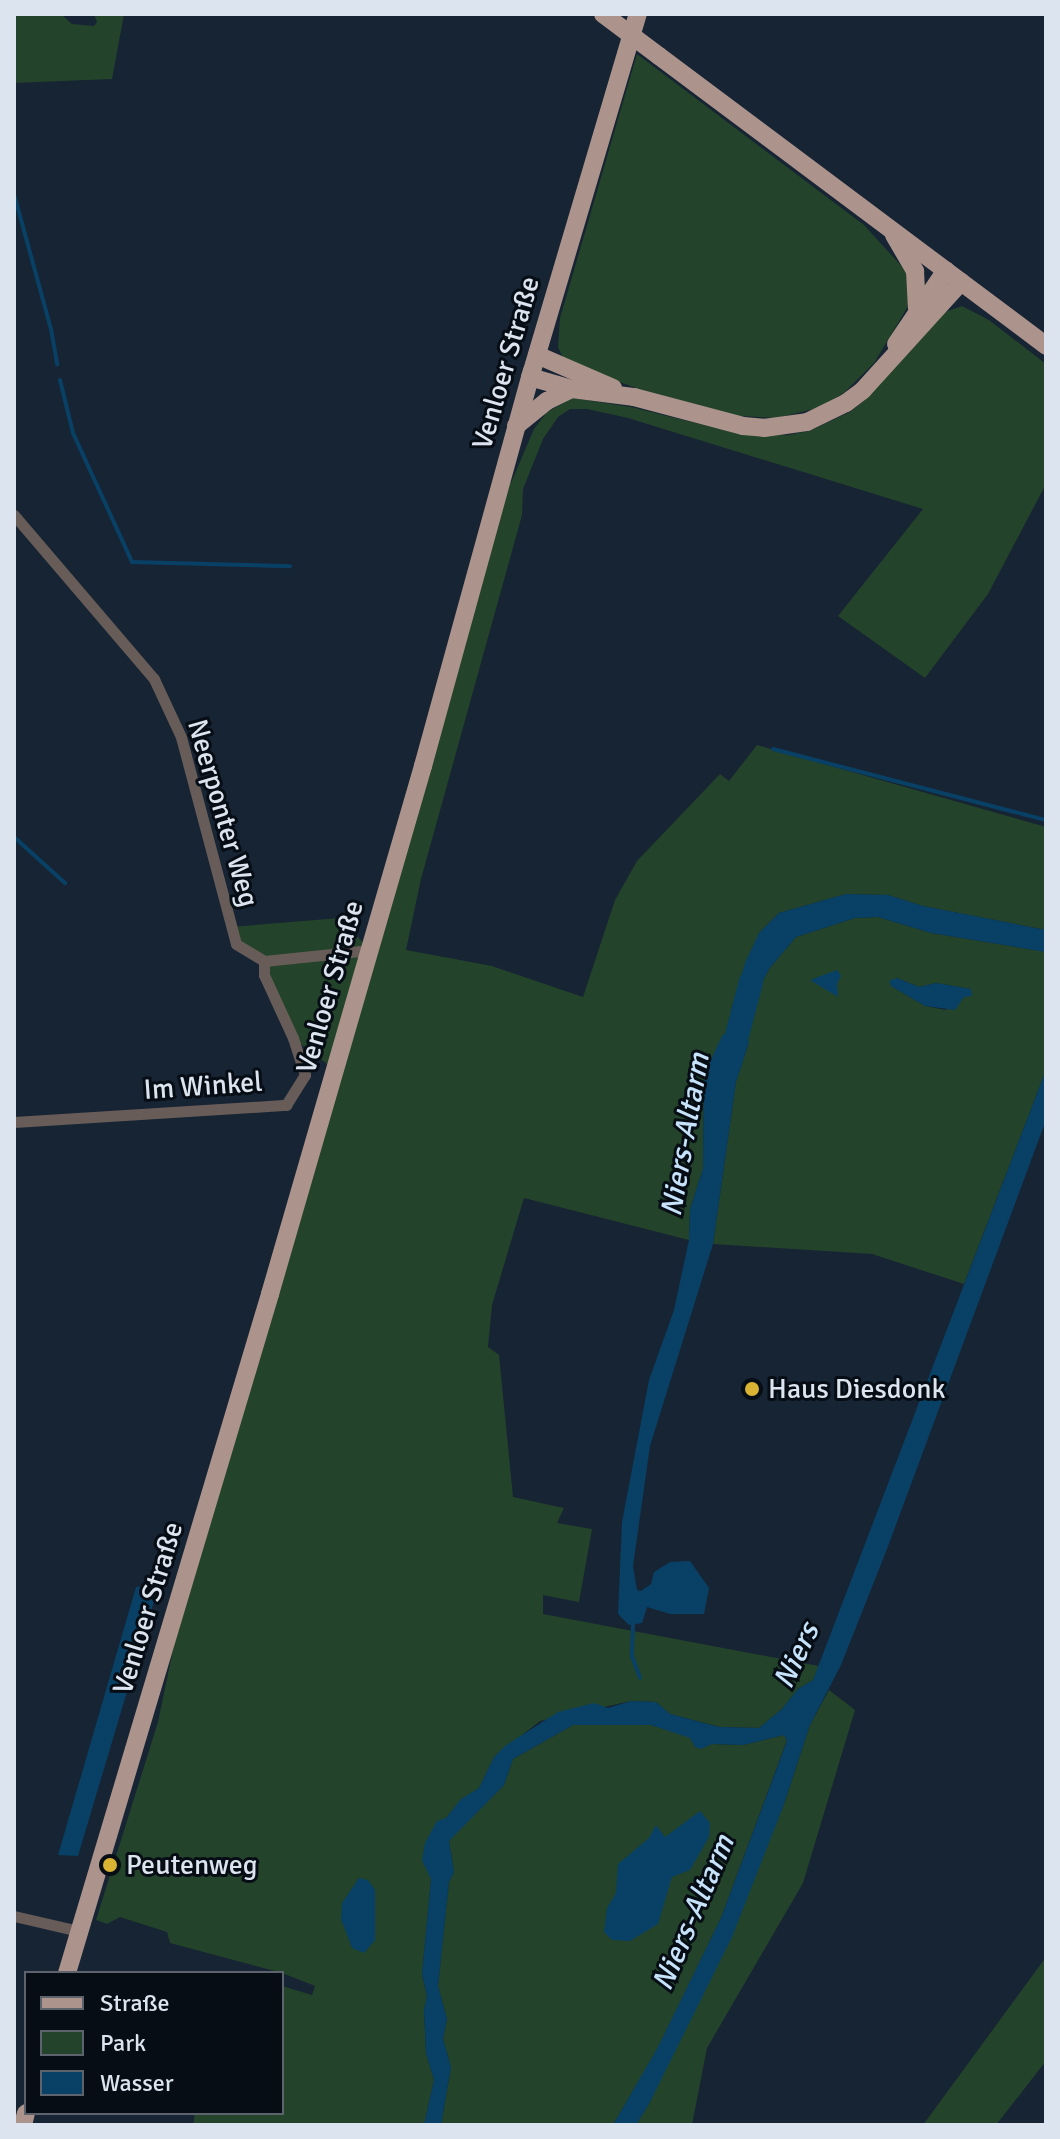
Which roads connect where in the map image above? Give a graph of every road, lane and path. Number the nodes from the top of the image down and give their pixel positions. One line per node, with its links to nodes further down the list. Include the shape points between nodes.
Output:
1 (603, 14): 3 (main road, bridge)
2 (638, 14): 7 (main road, Venloer Straße)
3 (890, 229): 4 (main road); 5 (main road, via 915,271)
4 (953, 276): 5 (main road); 6 (main road); 8 (main road)
5 (917, 308): 8 (main road)
6 (1046, 346)
7 (537, 355): 9 (main road, Venloer Straße); 11 (main road)
8 (878, 374): 11 (main road, via 846,403 786,426 743,426)
9 (530, 377): 10 (main road); 12 (main road, Venloer Straße)
10 (572, 389): 11 (main road); 12 (main road)
11 (634, 397)
12 (516, 426): 14 (main road, Venloer Straße)
13 (14, 515): 15 (street, Neerponter Weg, via 154,679 181,737 236,944)
14 (370, 950): 15 (street); 18 (main road, Venloer Straße)
15 (264, 961): 16 (street, Im Winkel, via 264,975 305,1075 286,1105)
16 (14, 1122)
17 (14, 1916): 18 (street)
18 (79, 1931): 19 (main road, Venloer Straße)
19 (68, 1971)

